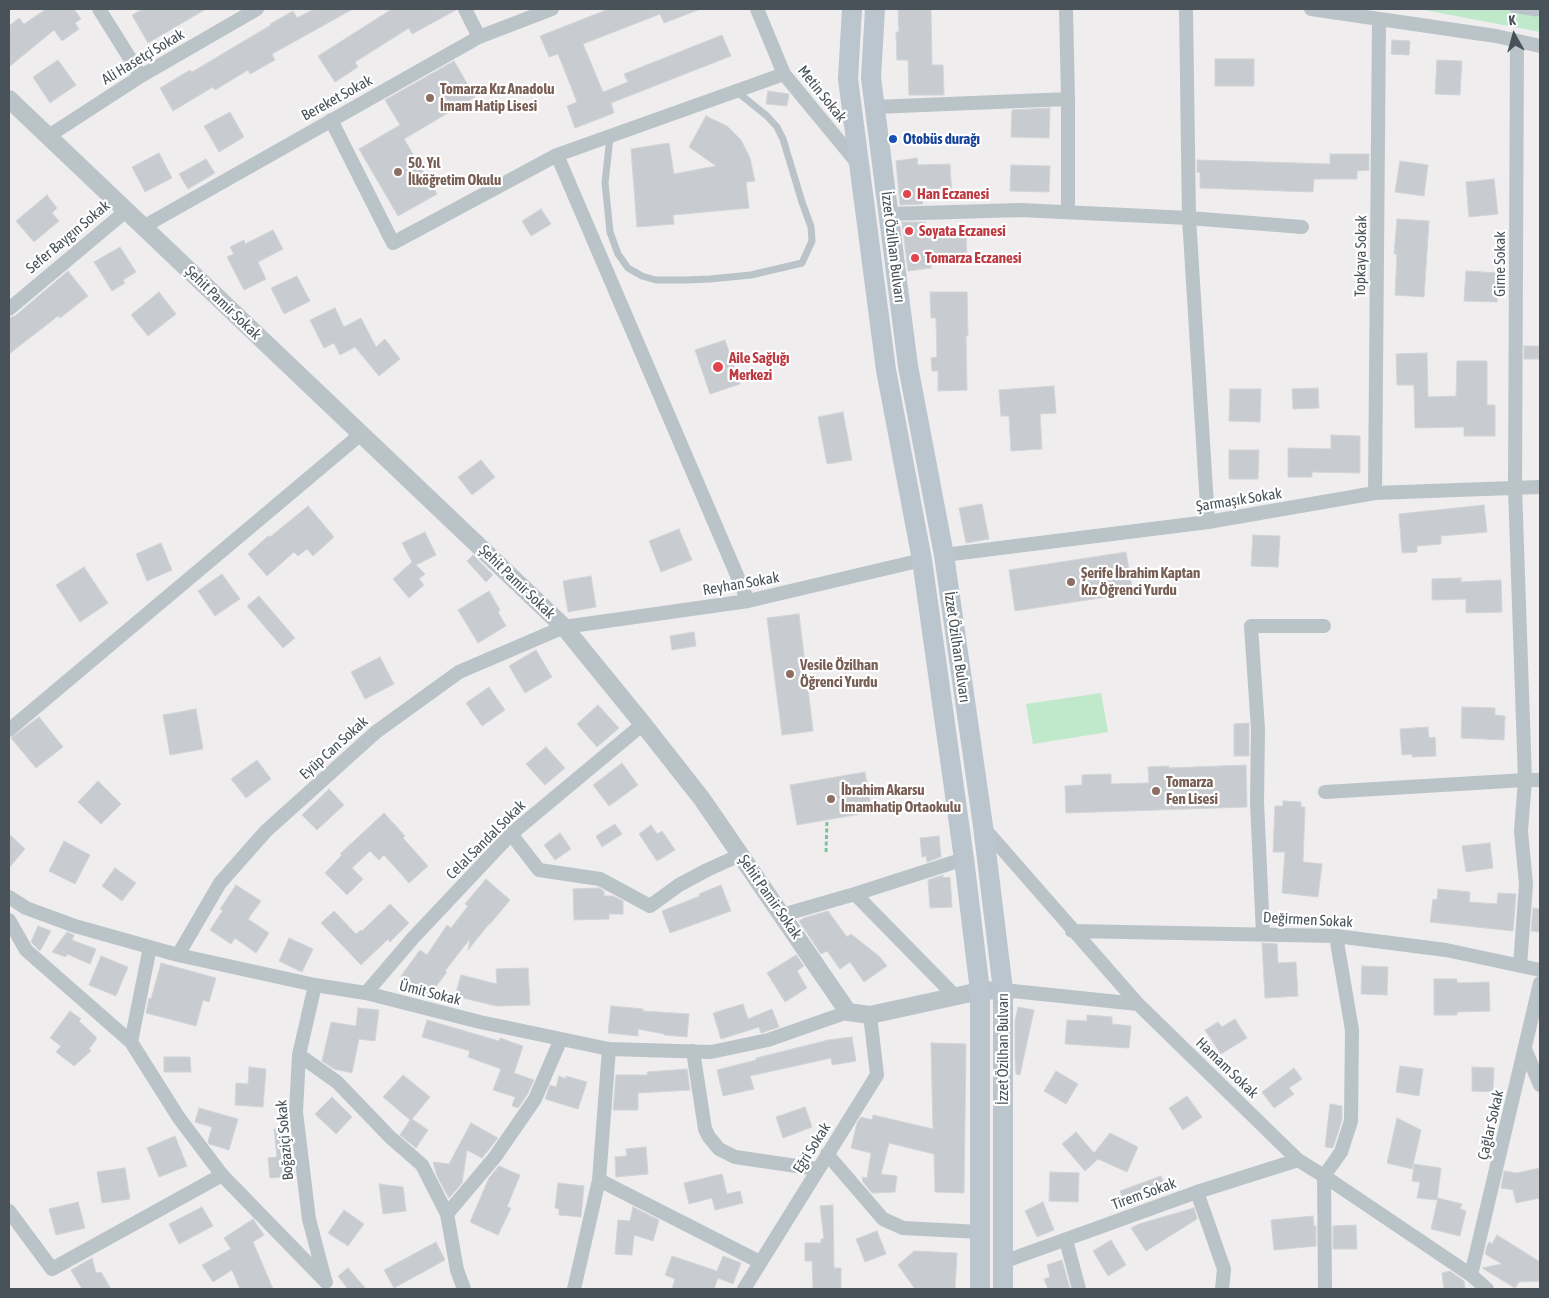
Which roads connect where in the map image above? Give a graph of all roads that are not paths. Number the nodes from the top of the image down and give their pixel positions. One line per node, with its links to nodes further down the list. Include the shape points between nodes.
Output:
1 (99, 9): 18 (street)
2 (257, 9): 18 (street, Ali Hasetçi Sokak)
3 (465, 9): 14 (street)
4 (552, 9): 14 (street, Bereket Sokak)
5 (757, 9): 17 (street, Metin Sokak)
6 (852, 9): 27 (main road, İzzet Özilhan Bulvarı, via 848,79)
7 (875, 9): 22 (main road, İzzet Özilhan Bulvarı, via 871,78)
8 (1066, 9): 21 (street)
9 (1186, 9): 31 (street)
10 (1312, 9): 13 (street)
11 (1512, 9): 12 (lane, via 1536,13)
12 (1536, 9)
13 (1379, 19): 15 (street); 38 (street, Topkaya Sokak)
14 (479, 37): 23 (street, Bereket Sokak)
15 (1517, 41): 16 (street); 37 (street, Girne Sokak)
16 (1540, 46)
17 (784, 74): 19 (street); 27 (street, Metin Sokak)
18 (141, 76): 24 (street, Ali Hasetçi Sokak)
19 (736, 91): 25 (street); 25 (lane, via 768,116 783,139 811,226 812,242 802,263 751,275 685,280 656,280 628,268 618,254 610,232 605,183)
20 (9, 99): 24 (street, Şehit Pamir Sokak)
21 (1068, 99): 22 (street); 29 (street)
22 (875, 107): 30 (main road, İzzet Özilhan Bulvarı)
23 (331, 120): 26 (street, via 393,243); 32 (street, Bereket Sokak)
24 (47, 137): 28 (street, Şehit Pamir Sokak)
25 (610, 137): 26 (street)
26 (557, 155): 42 (street)
27 (860, 166): 41 (main road, İzzet Özilhan Bulvarı, via 886,370)
28 (126, 210): 32 (street, Şehit Pamir Sokak); 34 (street, Sefer Baygın Sokak)
29 (1068, 212): 30 (street, via 1020,210); 31 (street)
30 (889, 214): 40 (main road, İzzet Özilhan Bulvarı, via 908,366)
31 (1189, 218): 33 (street); 39 (street)
32 (143, 227): 35 (street, Şehit Pamir Sokak)
33 (1302, 227)
34 (9, 309)
35 (361, 434): 44 (street, Şehit Pamir Sokak); 46 (street)
36 (1540, 487): 37 (street, Şarmaşık Sokak)
37 (1515, 488): 38 (street, Şarmaşık Sokak); 47 (street, Girne Sokak)
38 (1375, 494): 39 (street, Şarmaşık Sokak)
39 (1208, 522): 40 (street, Şarmaşık Sokak)
40 (944, 556): 41 (main road); 50 (main road, İzzet Özilhan Bulvarı)
41 (922, 560): 42 (street, Reyhan Sokak); 53 (main road, İzzet Özilhan Bulvarı)
42 (748, 601): 44 (street, Reyhan Sokak)
43 (1324, 626): 61 (street, via 1251,626 1258,729 1257,802)
44 (564, 627): 45 (street, Şehit Pamir Sokak); 64 (street, Eyüp Can Sokak, via 459,672 376,732 266,831 220,883)
45 (643, 724): 51 (street, Celal Sandal Sokak); 52 (street, Şehit Pamir Sokak, via 702,799)
46 (9, 730)
47 (1525, 780): 48 (street); 49 (street); 54 (street, Girne Sokak, via 1521,831)
48 (1540, 780)
49 (1325, 792)
50 (983, 826): 60 (street, Hamam Sokak); 69 (main road, İzzet Özilhan Bulvarı)
51 (511, 834): 52 (street, via 539,870 600,878 650,906 679,885); 71 (street, Celal Sandal Sokak)
52 (740, 855): 58 (street, Şehit Pamir Sokak)
53 (964, 859): 56 (street); 70 (main road, İzzet Özilhan Bulvarı)
54 (1526, 884): 55 (street); 65 (street, Girne Sokak)
55 (1540, 885)
56 (855, 894): 58 (street); 72 (street)
57 (9, 897): 63 (street, Ümit Sokak, via 26,908 75,926)
58 (782, 915): 74 (street, Şehit Pamir Sokak)
59 (9, 920): 77 (street, via 26,950)
60 (1072, 931): 61 (street, Değirmen Sokak); 73 (street, Hamam Sokak)
61 (1263, 934): 62 (street, Değirmen Sokak)
62 (1336, 936): 65 (street, Değirmen Sokak, via 1446,950); 87 (street, via 1352,1030 1351,1121 1341,1152)
63 (150, 947): 64 (street, Ümit Sokak); 77 (street)
64 (178, 955): 68 (street, Ümit Sokak)
65 (1520, 966): 66 (street, Değirmen Sokak)
66 (1540, 970)
67 (1540, 983): 79 (street, Çağlar Sokak)
68 (315, 985): 71 (street, Ümit Sokak); 81 (street, Boğaziçi Sokak)
69 (1003, 990): 70 (street); 73 (street); 95 (main road, İzzet Özilhan Bulvarı)
70 (980, 991): 72 (street); 92 (main road, İzzet Özilhan Bulvarı)
71 (366, 993): 76 (street, Ümit Sokak)
72 (956, 997): 75 (street)
73 (1138, 1004): 84 (street, Hamam Sokak)
74 (848, 1012): 75 (street); 80 (street, Ümit Sokak, via 768,1040 711,1052)
75 (870, 1015): 83 (street, Eğri Sokak, via 877,1075)
76 (561, 1039): 78 (street, Ümit Sokak); 91 (street, via 535,1099 495,1157)
77 (131, 1042): 86 (street, via 179,1118)
78 (609, 1049): 80 (street, Ümit Sokak); 88 (street)
79 (1525, 1049): 82 (street); 96 (street, Çağlar Sokak)
80 (693, 1051): 85 (street, via 705,1129 719,1149 735,1156)
81 (299, 1055): 91 (street, via 337,1082 422,1165); 97 (street, Boğaziçi Sokak, via 296,1112 309,1219)
82 (1540, 1085)
83 (827, 1154): 85 (street, Eğri Sokak); 92 (street, via 883,1219 903,1228)
84 (1298, 1160): 87 (street, Hamam Sokak); 89 (street, Tirem Sokak)
85 (817, 1169): 94 (street, Eğri Sokak)
86 (222, 1175): 90 (street, via 52,1269); 97 (street)
87 (1324, 1176): 96 (street, Hamam Sokak); 105 (street)
88 (599, 1180): 94 (street); 99 (street)
89 (1197, 1192): 93 (street, Tirem Sokak); 104 (street, via 1224,1269)
90 (9, 1211)
91 (447, 1214): 98 (street, via 457,1270)
92 (980, 1232): 101 (main road, İzzet Özilhan Bulvarı)
93 (1066, 1240): 95 (street, Tirem Sokak); 103 (street)
94 (760, 1262): 100 (street, Eğri Sokak)
95 (1003, 1262): 102 (main road, İzzet Özilhan Bulvarı)
96 (1471, 1275): 106 (street, Hamam Sokak)
97 (329, 1286)
98 (464, 1289)
99 (574, 1289)
100 (744, 1289)
101 (980, 1289)
102 (1003, 1289)
103 (1079, 1289)
104 (1222, 1289)
105 (1325, 1289)
106 (1487, 1289)

